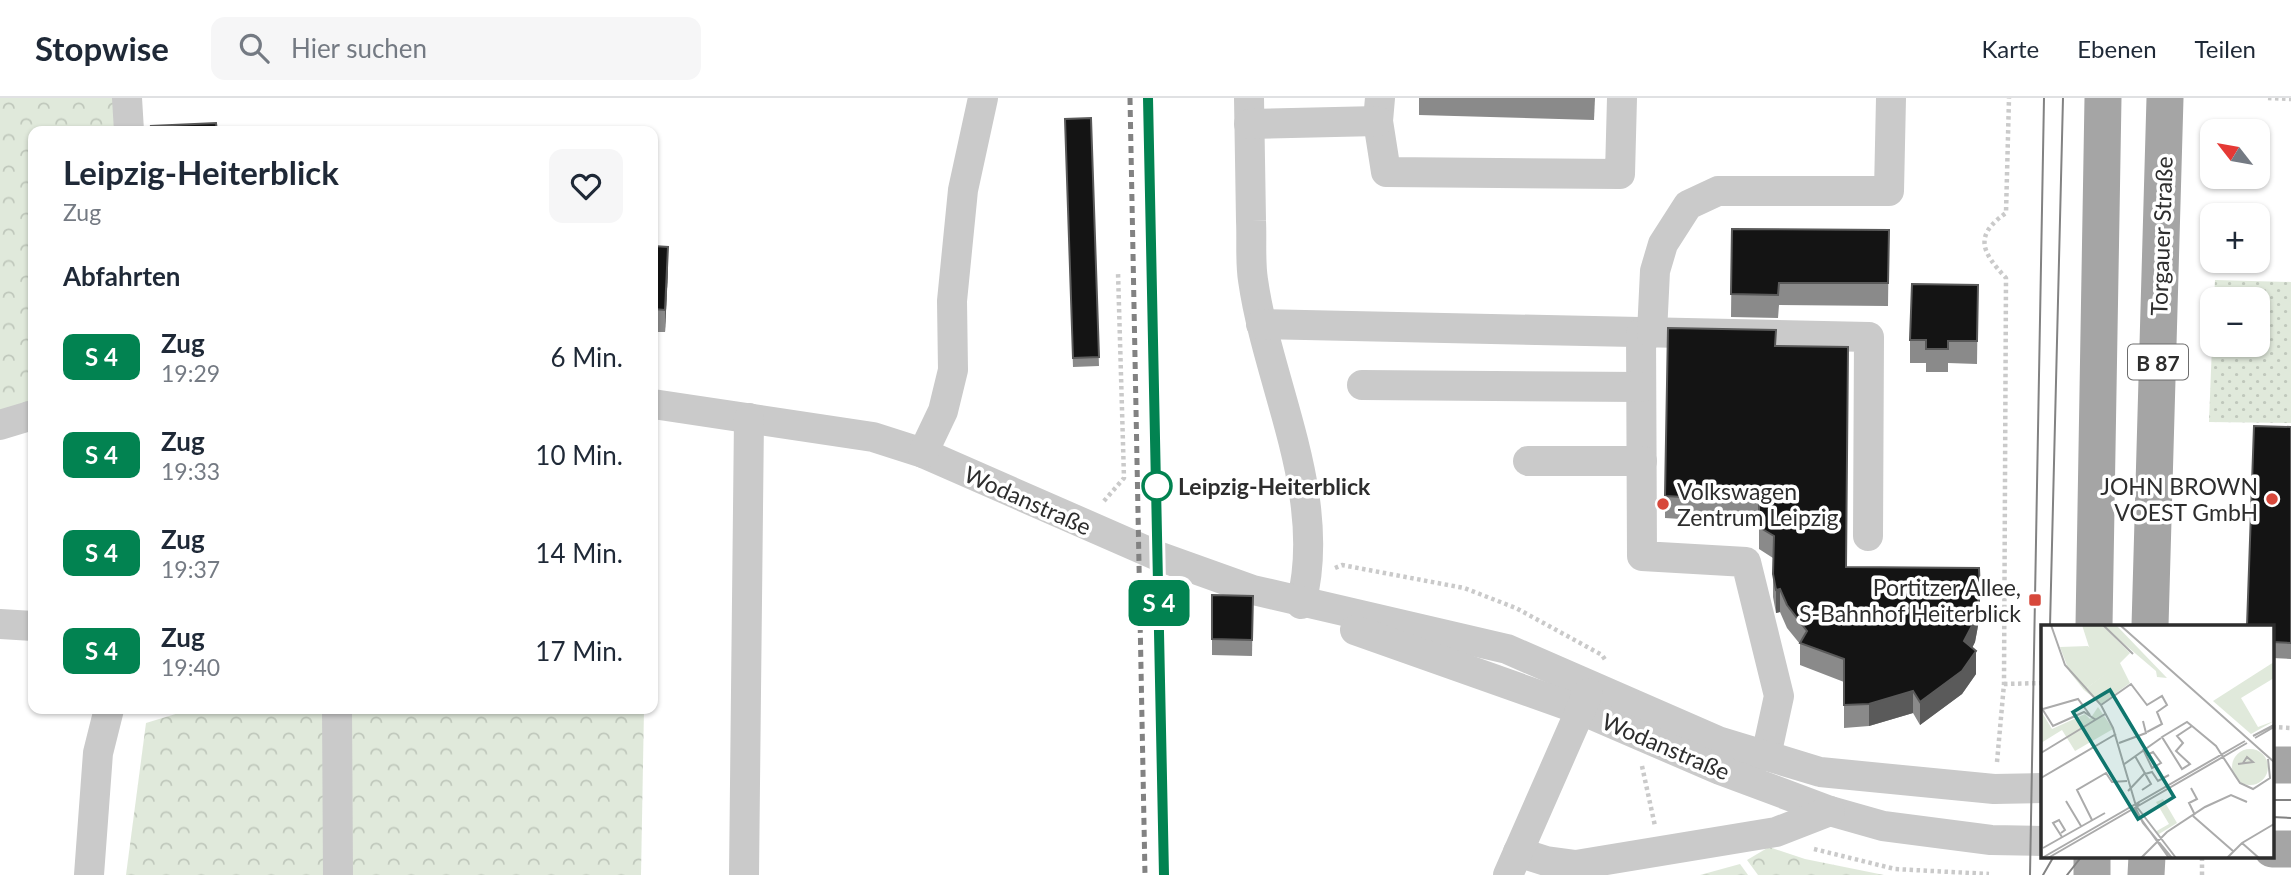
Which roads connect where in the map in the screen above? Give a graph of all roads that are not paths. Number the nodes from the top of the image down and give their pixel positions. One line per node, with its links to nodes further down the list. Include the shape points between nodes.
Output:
1 (127, 98): 9 (street)
2 (983, 98): 18 (street, via 963,190 952,301 953,370 943,411)
3 (1622, 98): 7 (street, via 1620,174 1386,172)
4 (1891, 98): 11 (street, via 1889,191 1718,191 1688,205 1663,244)
5 (2103, 98): 24 (main road, B 87)
6 (2165, 98): 25 (main road, Torgauer Straße / B 87)
7 (1379, 110): 8 (street)
8 (1249, 111): 10 (street, via 1252,277)
9 (129, 126)
10 (1261, 324): 11 (street); 22 (street, via 1297,462 1307,524 1308,577)
11 (1647, 333): 13 (street); 21 (street, via 1869,337)
12 (1362, 385): 13 (street)
13 (1641, 387): 20 (street)
14 (658, 405): 16 (street, Wodanstraße)
15 (28, 417): 17 (street)
16 (749, 418): 18 (street, Wodanstraße, via 873,437); 37 (street)
17 (0, 425)
18 (923, 453): 22 (street, Wodanstraße, via 1158,556)
19 (1528, 461): 20 (street)
20 (1642, 461): 30 (street, via 1642,555 1746,562 1779,696)
21 (1868, 536)
22 (1301, 604): 27 (street, Wodanstraße, via 1360,632)
23 (0, 624): 26 (street)
24 (2094, 625)
25 (2150, 625)
26 (28, 626)
27 (1586, 698): 30 (street, Wodanstraße); 32 (street, Wodanstraße, via 1638,734); 34 (street)
28 (108, 714): 35 (street, via 98,753)
29 (337, 714): 36 (street)
30 (1766, 756): 31 (street, Wodanstraße, via 1820,772 1994,789)
31 (2041, 788)
32 (1830, 811): 33 (street, Wodanstraße, via 1883,826 1991,840); 34 (street, via 1776,832 1576,865)
33 (2041, 841)
34 (1513, 863)
35 (89, 875)
36 (338, 875)
37 (744, 875)

